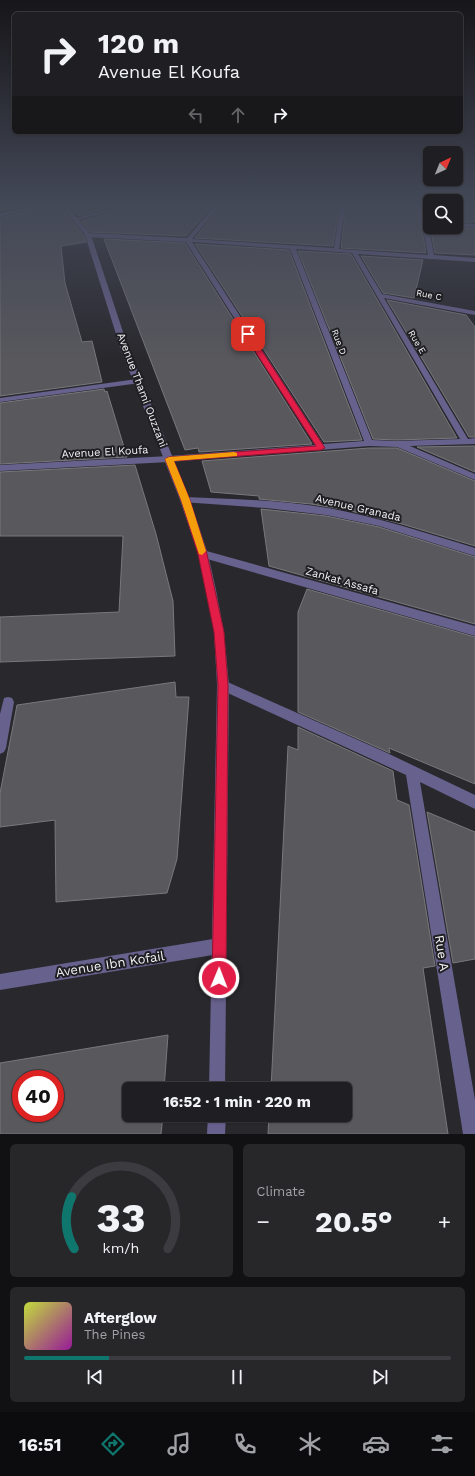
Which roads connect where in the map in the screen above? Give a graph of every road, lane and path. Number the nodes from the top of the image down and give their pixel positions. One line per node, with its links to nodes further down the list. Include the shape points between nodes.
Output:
1 (94, 255): 11 (street, Avenue Thami Ouzzani)
2 (198, 255): 17 (street)
3 (296, 255): 15 (street, Rue D)
4 (356, 255): 9 (street, Rue E)
5 (392, 255): 7 (street)
6 (432, 255): 7 (street)
7 (432, 258): 8 (street)
8 (475, 260)
9 (379, 295): 10 (street, Rue C); 14 (street, Rue E)
10 (475, 313)
11 (137, 381): 12 (street); 18 (street, Avenue Thami Ouzzani)
12 (0, 400)
13 (475, 440): 14 (street, Avenue El Koufa)
14 (465, 441): 16 (street, Avenue El Koufa)
15 (369, 443): 16 (street, Avenue El Koufa); 17 (street, Avenue El Koufa)
16 (396, 444): 20 (street)
17 (321, 448): 18 (street, Avenue El Koufa)
18 (169, 459): 19 (street, Avenue El Koufa); 21 (street, Avenue Thami Ouzzani)
19 (0, 468)
20 (475, 477)
21 (185, 500): 22 (street, Avenue Granada, via 301,507 346,515); 23 (street, Avenue Thami Ouzzani)
22 (475, 552)
23 (203, 554): 24 (street, Zankat Assafa); 25 (street, Avenue Thami Ouzzani, via 219,632)
24 (475, 631)
25 (223, 685): 28 (street); 30 (street, Avenue Thami Ouzzani)
26 (8, 702): 27 (street)
27 (0, 748)
28 (412, 771): 29 (street); 35 (street, Rue A)
29 (475, 802)
30 (219, 946): 31 (street, Avenue Ibn Kofail); 32 (street, Avenue Thami Ouzzani)
31 (0, 984)
32 (217, 1082)
33 (217, 1122): 34 (street)
34 (216, 1134)
35 (472, 1134)

